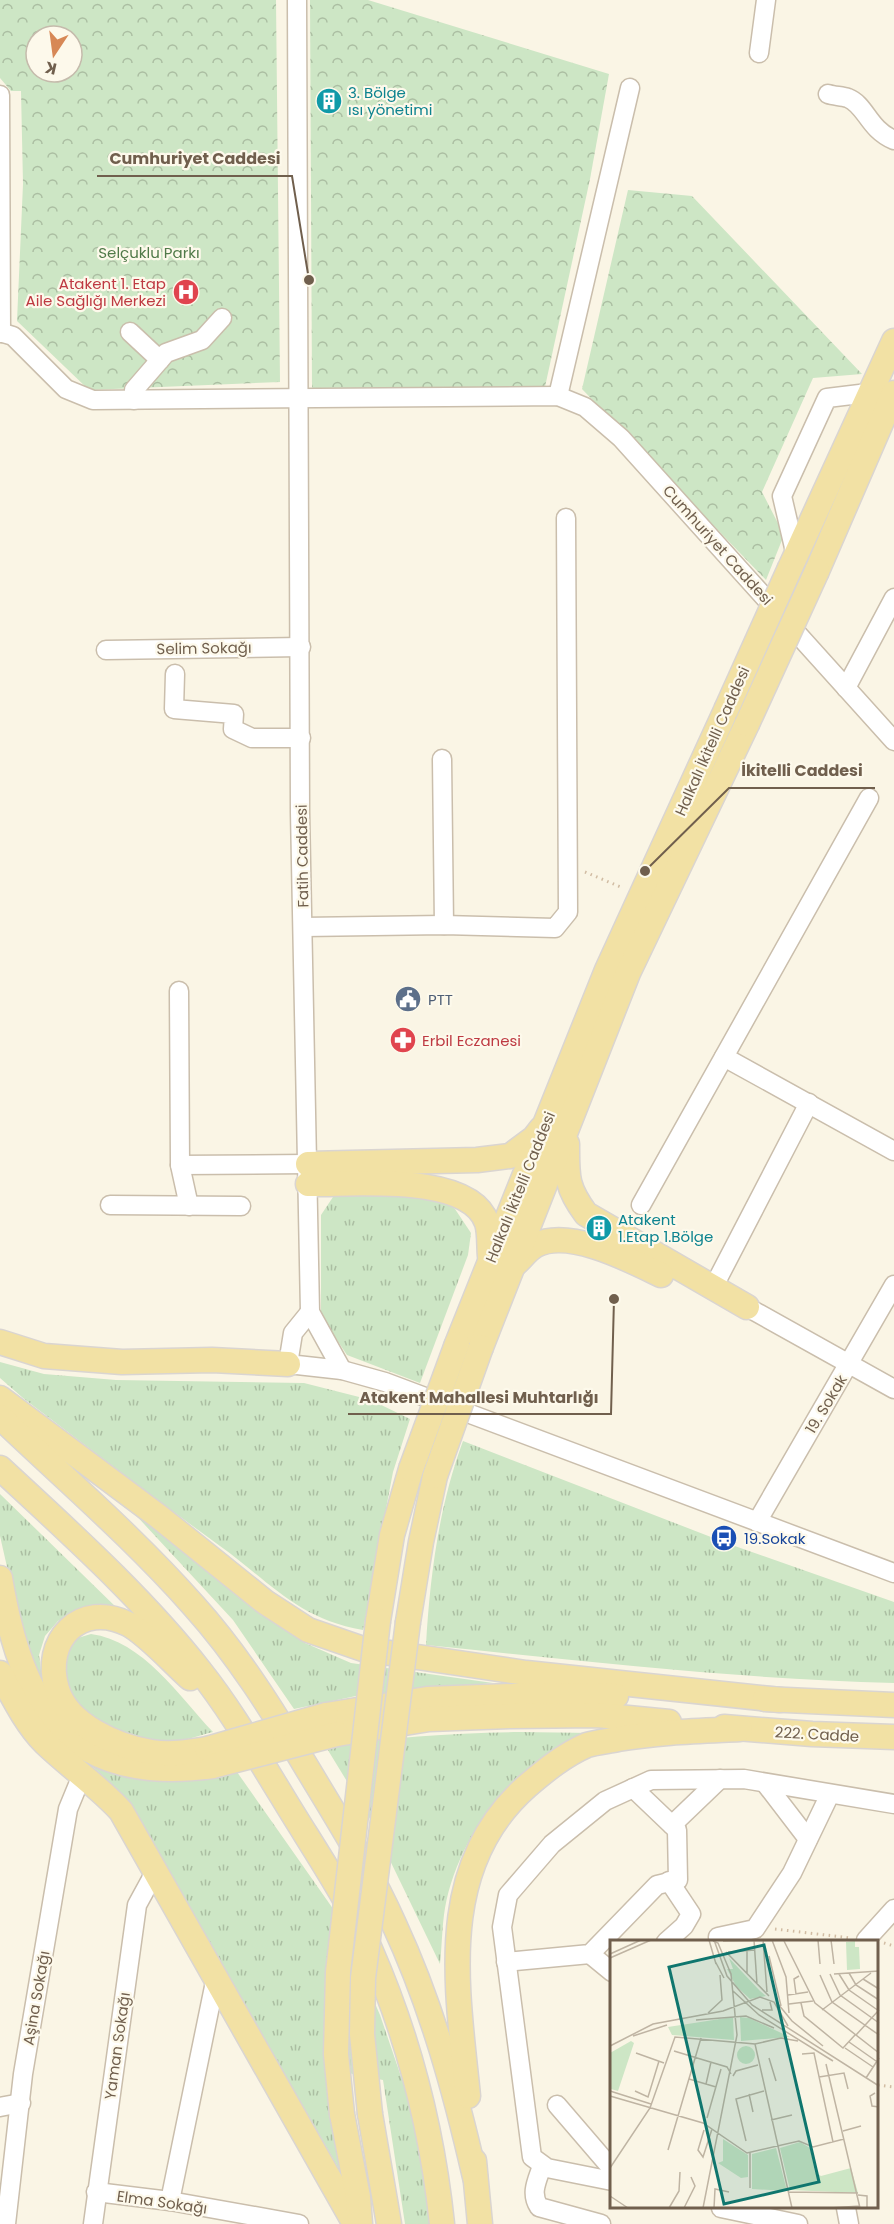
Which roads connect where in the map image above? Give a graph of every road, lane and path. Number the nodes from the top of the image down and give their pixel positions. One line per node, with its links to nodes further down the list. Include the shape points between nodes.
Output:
1 (297, 0): 16 (street, Fatih Caddesi)
2 (766, 0): 3 (street)
3 (759, 53)
4 (630, 88): 15 (street)
5 (828, 94): 7 (street, via 848,98 873,127)
6 (0, 95): 9 (street)
7 (894, 140)
8 (222, 318): 12 (street, via 202,340 166,353)
9 (0, 332): 17 (street, Cumhuriyet Caddesi, via 13,336 66,389 93,400)
10 (130, 332): 12 (street)
11 (894, 341): 13 (main road, Halkalı İkitelli Caddesi)
12 (160, 360): 17 (street, via 135,390)
13 (868, 393): 19 (main road, Halkalı İkitelli Caddesi); 19 (street, via 827,398 782,496)
14 (894, 393): 36 (main road, Halkalı İkitelli Caddesi, bridge, via 747,724)
15 (558, 396): 16 (street, Cumhuriyet Caddesi); 24 (street, Cumhuriyet Caddesi, via 585,407 621,438)
16 (298, 399): 17 (street, Cumhuriyet Caddesi); 21 (street, Fatih Caddesi)
17 (134, 400)
18 (566, 518): 29 (street)
19 (793, 562): 30 (main road, Halkalı İkitelli Caddesi, bridge)
20 (894, 598): 24 (street)
21 (301, 647): 22 (street, Selim Sokağı); 25 (street, Fatih Caddesi)
22 (106, 650)
23 (175, 674): 25 (street, via 174,709 234,714 233,729 252,738)
24 (846, 688): 26 (street, Cumhuriyet Caddesi)
25 (301, 738): 32 (street, Fatih Caddesi)
26 (894, 741)
27 (442, 759): 31 (street)
28 (869, 798): 34 (street)
29 (568, 872): 30 (path, via 585,872); 31 (street, via 568,912 555,928)
30 (642, 896): 36 (main road, Halkalı İkitelli Caddesi, via 607,970)
31 (444, 925): 32 (street)
32 (303, 927): 39 (street, Fatih Caddesi)
33 (179, 991): 38 (street)
34 (724, 1057): 35 (street); 41 (street)
35 (809, 1103): 37 (street); 46 (street)
36 (557, 1124): 39 (main road, via 510,1156); 44 (main road, Halkalı İkitelli Caddesi); 46 (main road, via 571,1195 586,1214)
37 (894, 1151)
38 (180, 1165): 39 (street); 42 (street)
39 (308, 1174): 44 (main road, via 431,1186 463,1195 487,1223); 48 (street, Fatih Caddesi)
40 (110, 1205): 42 (street)
41 (641, 1205)
42 (189, 1206): 43 (street)
43 (241, 1206)
44 (501, 1264): 47 (main road, via 536,1245 560,1240 618,1255 684,1286); 107 (main road, Halkalı İkitelli Caddesi, bridge, via 457,1344 411,1469 392,1535 378,1621 338,1972 336,2054); 108 (main road, Halkalı İkitelli Caddesi, bridge, via 481,1347 435,1476 420,1542 363,1978 362,2034 370,2114)
45 (894, 1285): 51 (street, 19. Sokak)
46 (714, 1286): 47 (main road)
47 (747, 1307): 51 (street)
48 (310, 1312): 50 (street, via 294,1334); 52 (street)
49 (0, 1342): 50 (main road, via 44,1356 122,1362 212,1360)
50 (288, 1364): 52 (street)
51 (850, 1365): 53 (street); 57 (street, 19. Sokak)
52 (342, 1370): 57 (street, via 385,1382)
53 (894, 1389)
54 (0, 1398): 61 (main road, via 265,1602 308,1630 375,1651 526,1673)
55 (0, 1417): 96 (main road, via 133,1542 187,1599 262,1694 341,1824 394,1923 426,2000 455,2090)
56 (0, 1468): 63 (main road, via 91,1553 161,1626)
57 (757, 1522): 58 (street)
58 (894, 1573)
59 (0, 1578): 67 (main road, via 15,1650 34,1695 54,1724 93,1754 151,1770 184,1770)
60 (0, 1673): 68 (main road, via 44,1742)
61 (780, 1700): 62 (main road); 64 (main road, via 542,1695 427,1699)
62 (894, 1705)
63 (232, 1716): 67 (main road, via 129,1625 108,1618 91,1618 72,1625 62,1636 54,1652 52,1670 57,1691 70,1711 94,1731 152,1752); 109 (main road, via 369,1947 400,2021 425,2109)
64 (331, 1725): 65 (main road, via 597,1715); 67 (main road, bridge)
65 (740, 1729): 66 (main road, 222. Cadde); 96 (main road, via 651,1734 589,1745 548,1767 492,1823 476,1852 463,1892 459,1929 459,2005)
66 (894, 1737)
67 (210, 1757)
68 (82, 1774): 76 (main road, via 121,1811); 91 (street, Aşina Sokağı, via 68,1809 22,2074)
69 (720, 1779): 70 (street); 71 (street, via 651,1780); 74 (street)
70 (765, 1783): 72 (street); 75 (street)
71 (633, 1788): 74 (street); 86 (street, via 605,1802 552,1844 508,1895 502,1927)
72 (830, 1794): 73 (street); 75 (street)
73 (894, 1804)
74 (672, 1825): 77 (street, via 677,1830 678,1880)
75 (808, 1839): 80 (street, via 792,1873 755,1929)
76 (155, 1872): 88 (main road); 98 (street, Yaman Sokağı, via 137,1905)
77 (669, 1881): 81 (street, via 691,1914); 85 (street, via 657,1885)
78 (894, 1909): 82 (street)
79 (771, 1935): 82 (path, via 776,1928)
80 (718, 1936)
81 (668, 1940)
82 (866, 1940)
83 (879, 1943): 84 (path)
84 (894, 1946)
85 (590, 1954): 86 (street); 87 (street)
86 (506, 1962): 94 (street, via 528,2144 532,2157)
87 (610, 1970)
88 (216, 1977): 99 (street); 106 (main road)
89 (879, 2085): 90 (path)
90 (894, 2087)
91 (21, 2103): 93 (street); 103 (street, Aşina Sokağı)
92 (557, 2105): 95 (street)
93 (0, 2107)
94 (542, 2166): 97 (street); 111 (street, via 534,2188 539,2207)
95 (610, 2167)
96 (475, 2177): 110 (main road)
97 (610, 2181)
98 (96, 2192): 99 (street, Elma Sokağı); 104 (street, Yaman Sokağı)
99 (170, 2202): 105 (street, Elma Sokağı)
100 (723, 2209): 102 (street)
101 (846, 2209): 113 (street)
102 (747, 2219): 112 (street)
103 (6, 2224)
104 (93, 2224)
105 (299, 2224)
106 (355, 2224)
107 (360, 2224)
108 (389, 2224)
109 (442, 2224)
110 (480, 2224)
111 (601, 2224)
112 (798, 2224)
113 (849, 2224)

